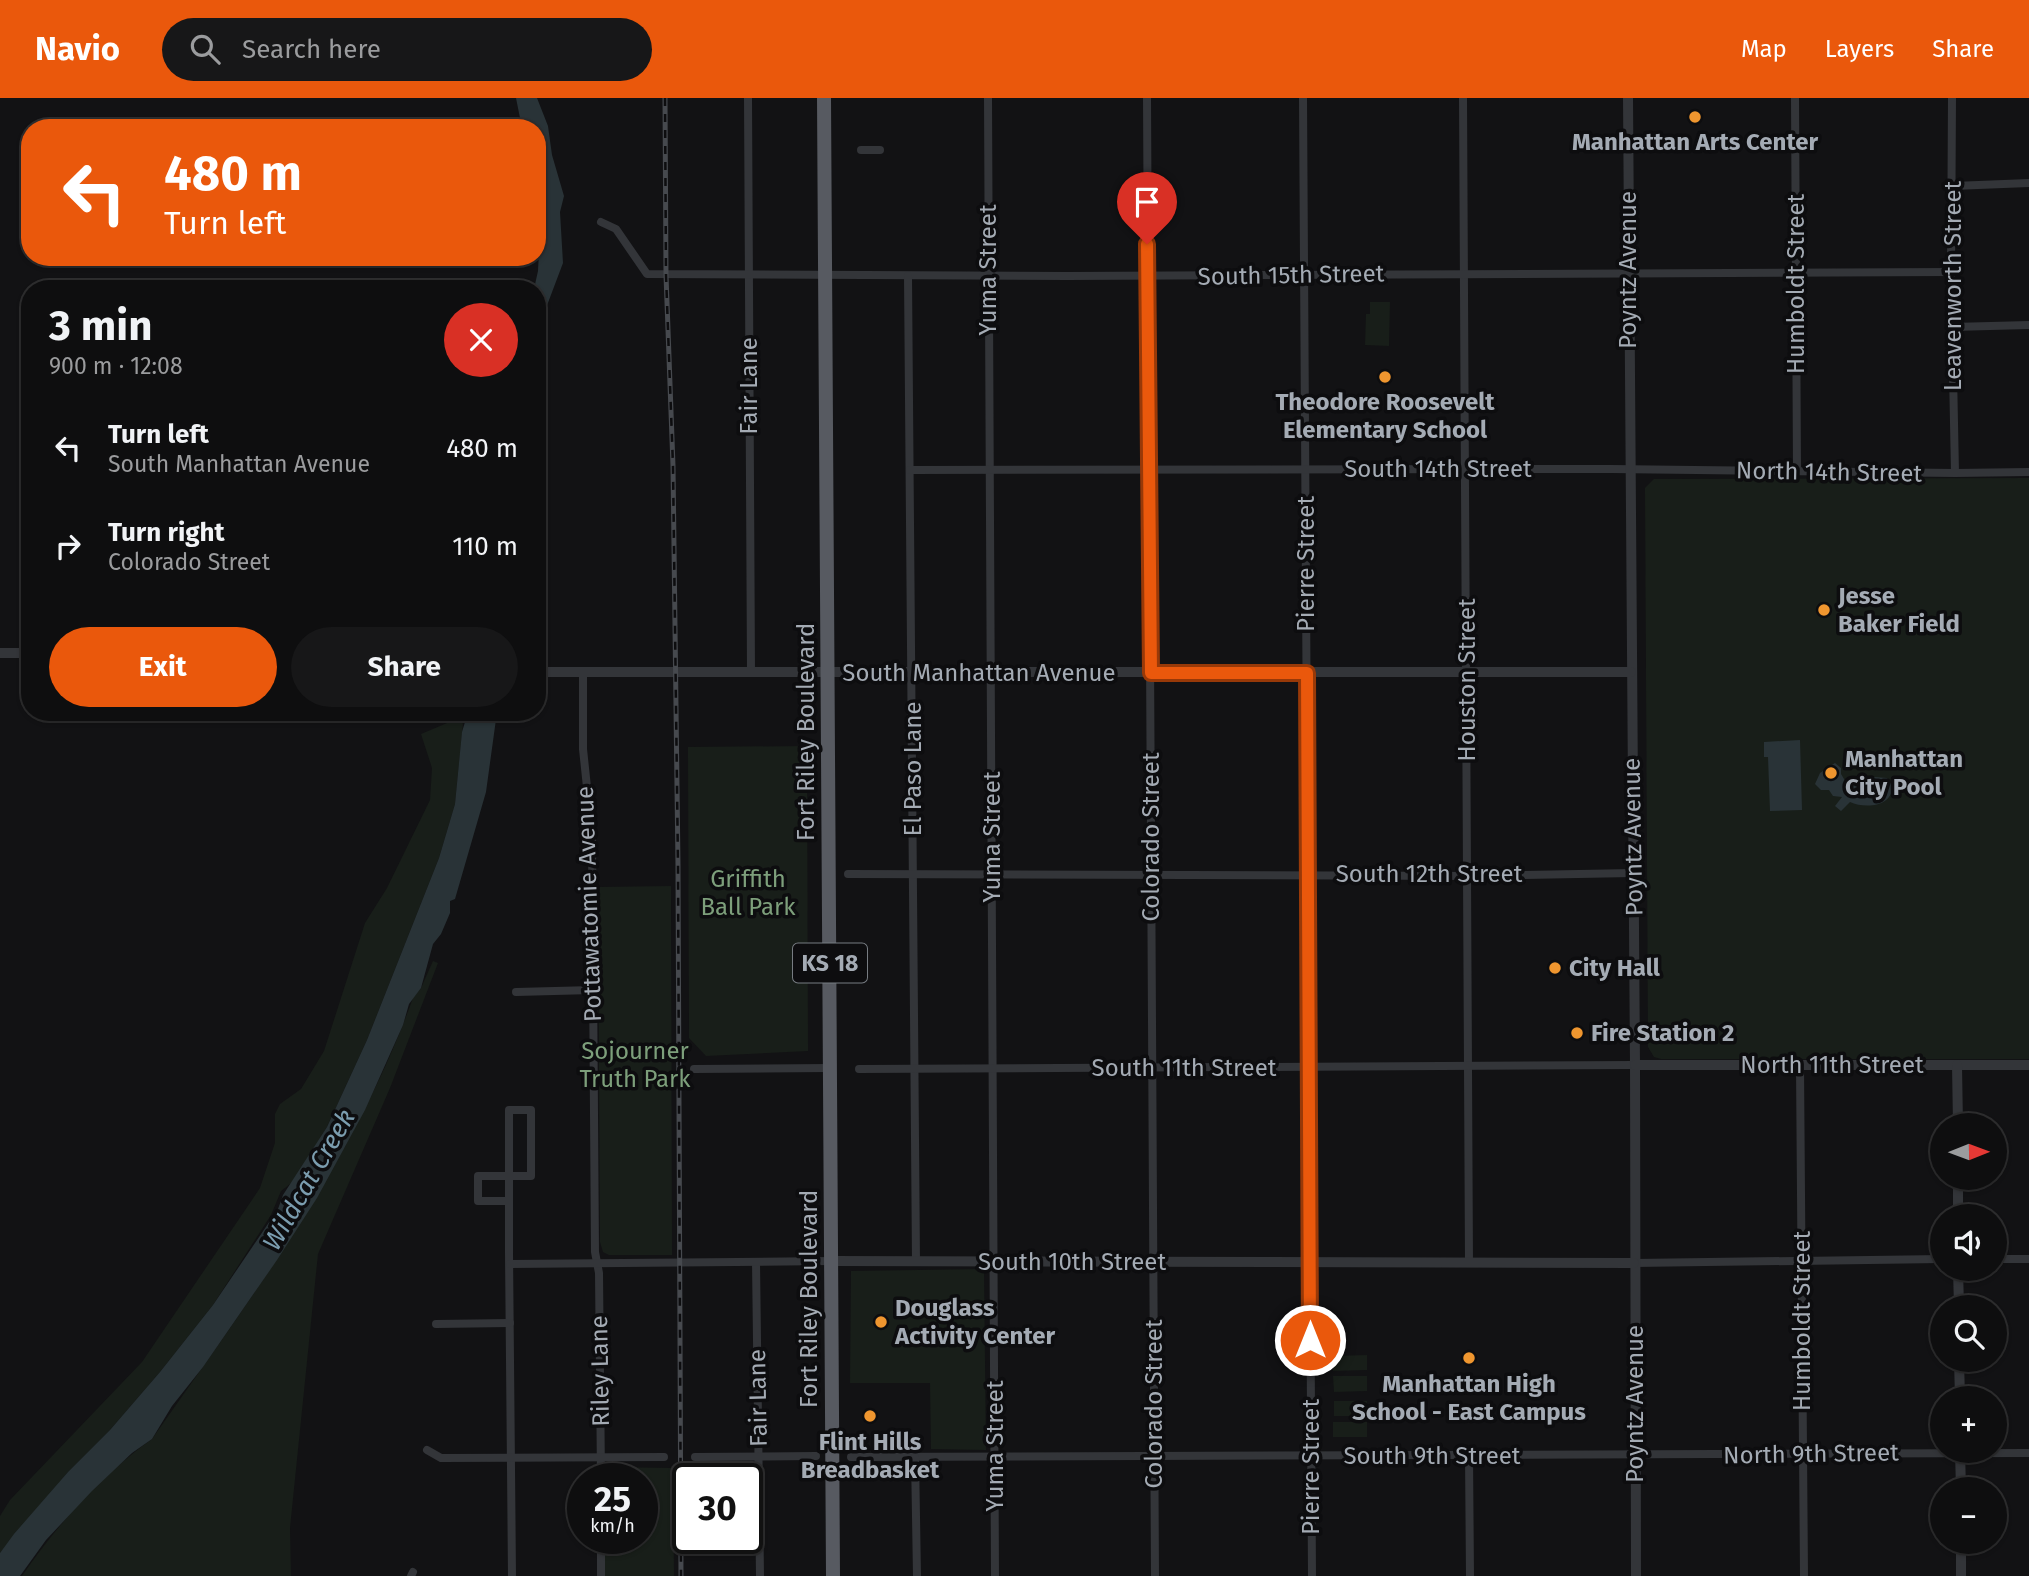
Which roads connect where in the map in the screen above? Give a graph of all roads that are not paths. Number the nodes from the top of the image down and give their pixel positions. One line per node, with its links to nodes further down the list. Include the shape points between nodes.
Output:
1 (748, 98): 20 (street, Fair Lane)
2 (824, 98): 21 (highway, Fort Riley Boulevard / KS 18)
3 (988, 98): 23 (street, Yuma Street)
4 (1147, 98): 24 (street, Colorado Street)
5 (1303, 98): 17 (street, Pierre Street)
6 (1463, 98): 18 (street, Houston Street)
7 (1628, 98): 19 (street, Poyntz Avenue)
8 (1795, 98): 15 (street, Humboldt Street)
9 (1952, 98): 13 (street, Leavenworth Street)
10 (861, 150): 11 (street)
11 (880, 150)
12 (2029, 183): 13 (street)
13 (1953, 186): 16 (street, Leavenworth Street)
14 (601, 222): 20 (street, South 15th Street, via 616,229 647,274)
15 (1796, 272): 16 (street, South 15th Street); 19 (street, South 15th Street); 33 (street, Humboldt Street)
16 (1951, 272): 26 (street, Leavenworth Street)
17 (1304, 274): 18 (street, South 15th Street); 24 (street, South 15th Street); 32 (street, Pierre Street)
18 (1465, 274): 19 (street, South 15th Street); 28 (street, Houston Street)
19 (1628, 275): 29 (street, Poyntz Avenue)
20 (750, 276): 21 (street, South 15th Street); 41 (street, Fair Lane)
21 (827, 276): 22 (street, South 15th Street); 42 (highway, Fort Riley Boulevard / KS 18)
22 (908, 276): 23 (street, South 15th Street); 30 (street, El Paso Lane)
23 (988, 276): 24 (street, South 15th Street); 31 (street, Yuma Street)
24 (1147, 276): 27 (street, Colorado Street)
25 (2029, 325): 26 (street)
26 (1952, 327): 35 (street, Leavenworth Street)
27 (1148, 469): 31 (street, South 14th Street); 32 (street, South 14th Street); 45 (street, Colorado Street)
28 (1466, 469): 29 (street, South 14th Street); 32 (street, South 14th Street); 47 (street, Houston Street)
29 (1629, 469): 33 (street, North 14th Street); 40 (street, Poyntz Avenue)
30 (910, 470): 31 (street, South 14th Street); 43 (street, El Paso Lane)
31 (990, 470): 44 (street, Yuma Street)
32 (1306, 470): 46 (street, Pierre Street)
33 (1797, 470): 35 (street, North 14th Street)
34 (2029, 472): 35 (street, North 14th Street)
35 (1955, 473)
36 (0, 653): 37 (street)
37 (21, 653)
38 (583, 671): 39 (street, South Manhattan Avenue); 41 (street, South Manhattan Avenue); 55 (street, Pottawatomie Avenue, via 583,749 592,835)
39 (546, 672)
40 (1631, 672): 47 (street, South Manhattan Avenue); 48 (street, Poyntz Avenue)
41 (751, 673): 42 (street, South Manhattan Avenue)
42 (829, 673): 43 (street, South Manhattan Avenue); 63 (highway, Fort Riley Boulevard / KS 18)
43 (912, 673): 44 (street, South Manhattan Avenue); 50 (street, El Paso Lane)
44 (991, 673): 45 (street, South Manhattan Avenue); 51 (street, Yuma Street)
45 (1151, 673): 46 (street, South Manhattan Avenue); 53 (street, Colorado Street)
46 (1307, 673): 47 (street, South Manhattan Avenue); 52 (street, Pierre Street)
47 (1467, 673): 54 (street, Houston Street)
48 (1633, 873): 54 (street, South 12th Street); 57 (street, Poyntz Avenue)
49 (848, 874): 50 (street, South 12th Street)
50 (913, 874): 51 (street, South 12th Street); 66 (street, El Paso Lane)
51 (993, 874): 53 (street, South 12th Street); 67 (street, Yuma Street)
52 (1308, 874): 53 (street, South 12th Street); 54 (street, South 12th Street); 61 (street, Pierre Street)
53 (1151, 875): 68 (street, Colorado Street)
54 (1468, 875): 62 (street, Houston Street)
55 (593, 990): 56 (street); 85 (street, Pottawatomie Avenue)
56 (516, 992)
57 (1635, 1065): 60 (street, North 11th Street); 62 (street, South 11th Street); 83 (street, Poyntz Avenue)
58 (1958, 1065): 59 (street, North 11th Street); 60 (street, North 11th Street); 69 (street)
59 (2029, 1065)
60 (1800, 1066): 76 (street, Humboldt Street)
61 (1309, 1067): 62 (street, South 11th Street); 68 (street, South 11th Street); 81 (street, Pierre Street)
62 (1469, 1067): 82 (street, Houston Street)
63 (830, 1068): 64 (street); 75 (highway, Fort Riley Boulevard / KS 18)
64 (694, 1069)
65 (859, 1069): 66 (street, South 11th Street)
66 (916, 1069): 67 (street, South 11th Street); 78 (street, El Paso Lane)
67 (992, 1069): 68 (street, South 11th Street); 79 (street, Yuma Street)
68 (1152, 1069): 80 (street, Colorado Street)
69 (1958, 1113)
70 (509, 1176): 70 (street, via 509,1110 531,1110 531,1176); 71 (street); 71 (street, via 478,1176 478,1201)
71 (509, 1201): 84 (street)
72 (1930, 1259): 76 (street)
73 (2007, 1259): 74 (street)
74 (2029, 1259)
75 (832, 1261): 77 (street, South 10th Street); 78 (street, South 10th Street); 112 (highway, Fort Riley Boulevard / KS 18)
76 (1802, 1261): 83 (street); 94 (street, Humboldt Street)
77 (756, 1262): 85 (street, South 10th Street); 103 (street, Fair Lane)
78 (916, 1262): 79 (street, South 10th Street)
79 (994, 1262): 80 (street, South 10th Street); 96 (street, Yuma Street)
80 (1154, 1263): 81 (street, South 10th Street); 92 (street, Colorado Street)
81 (1310, 1263): 82 (street, South 10th Street); 97 (street, Pierre Street)
82 (1469, 1263): 83 (street, South 10th Street)
83 (1634, 1263): 98 (street, Poyntz Avenue)
84 (510, 1264): 85 (street, South 10th Street); 86 (street)
85 (597, 1264): 100 (street, Riley Lane)
86 (510, 1323): 87 (street); 99 (street)
87 (436, 1324)
88 (427, 1450): 99 (street, via 441,1458)
89 (1930, 1453): 94 (street, North 9th Street)
90 (2007, 1453): 91 (street, North 9th Street)
91 (2029, 1453)
92 (1155, 1455): 96 (street, South 9th Street); 97 (street, South 9th Street); 115 (street, Colorado Street)
93 (1469, 1455): 97 (street, South 9th Street); 98 (street, South 9th Street); 117 (street)
94 (1803, 1455): 98 (street, North 9th Street); 119 (street, Humboldt Street)
95 (816, 1456): 103 (street)
96 (995, 1456): 105 (street, South 9th Street); 114 (street, Yuma Street)
97 (1311, 1456): 116 (street, Pierre Street)
98 (1636, 1456): 118 (street, Poyntz Avenue)
99 (511, 1457): 100 (street); 109 (street)
100 (601, 1457): 101 (street); 106 (street, Riley Lane)
101 (664, 1457)
102 (695, 1457): 103 (street)
103 (759, 1457): 111 (street, Fair Lane)
104 (851, 1457): 105 (street, South 9th Street)
105 (915, 1457): 113 (street)
106 (601, 1463)
107 (601, 1554): 110 (street)
108 (1961, 1554): 120 (street)
109 (512, 1576)
110 (601, 1576)
111 (760, 1576)
112 (833, 1576)
113 (917, 1576)
114 (995, 1576)
115 (1156, 1576)
116 (1312, 1576)
117 (1470, 1576)
118 (1636, 1576)
119 (1804, 1576)
120 (1961, 1576)

